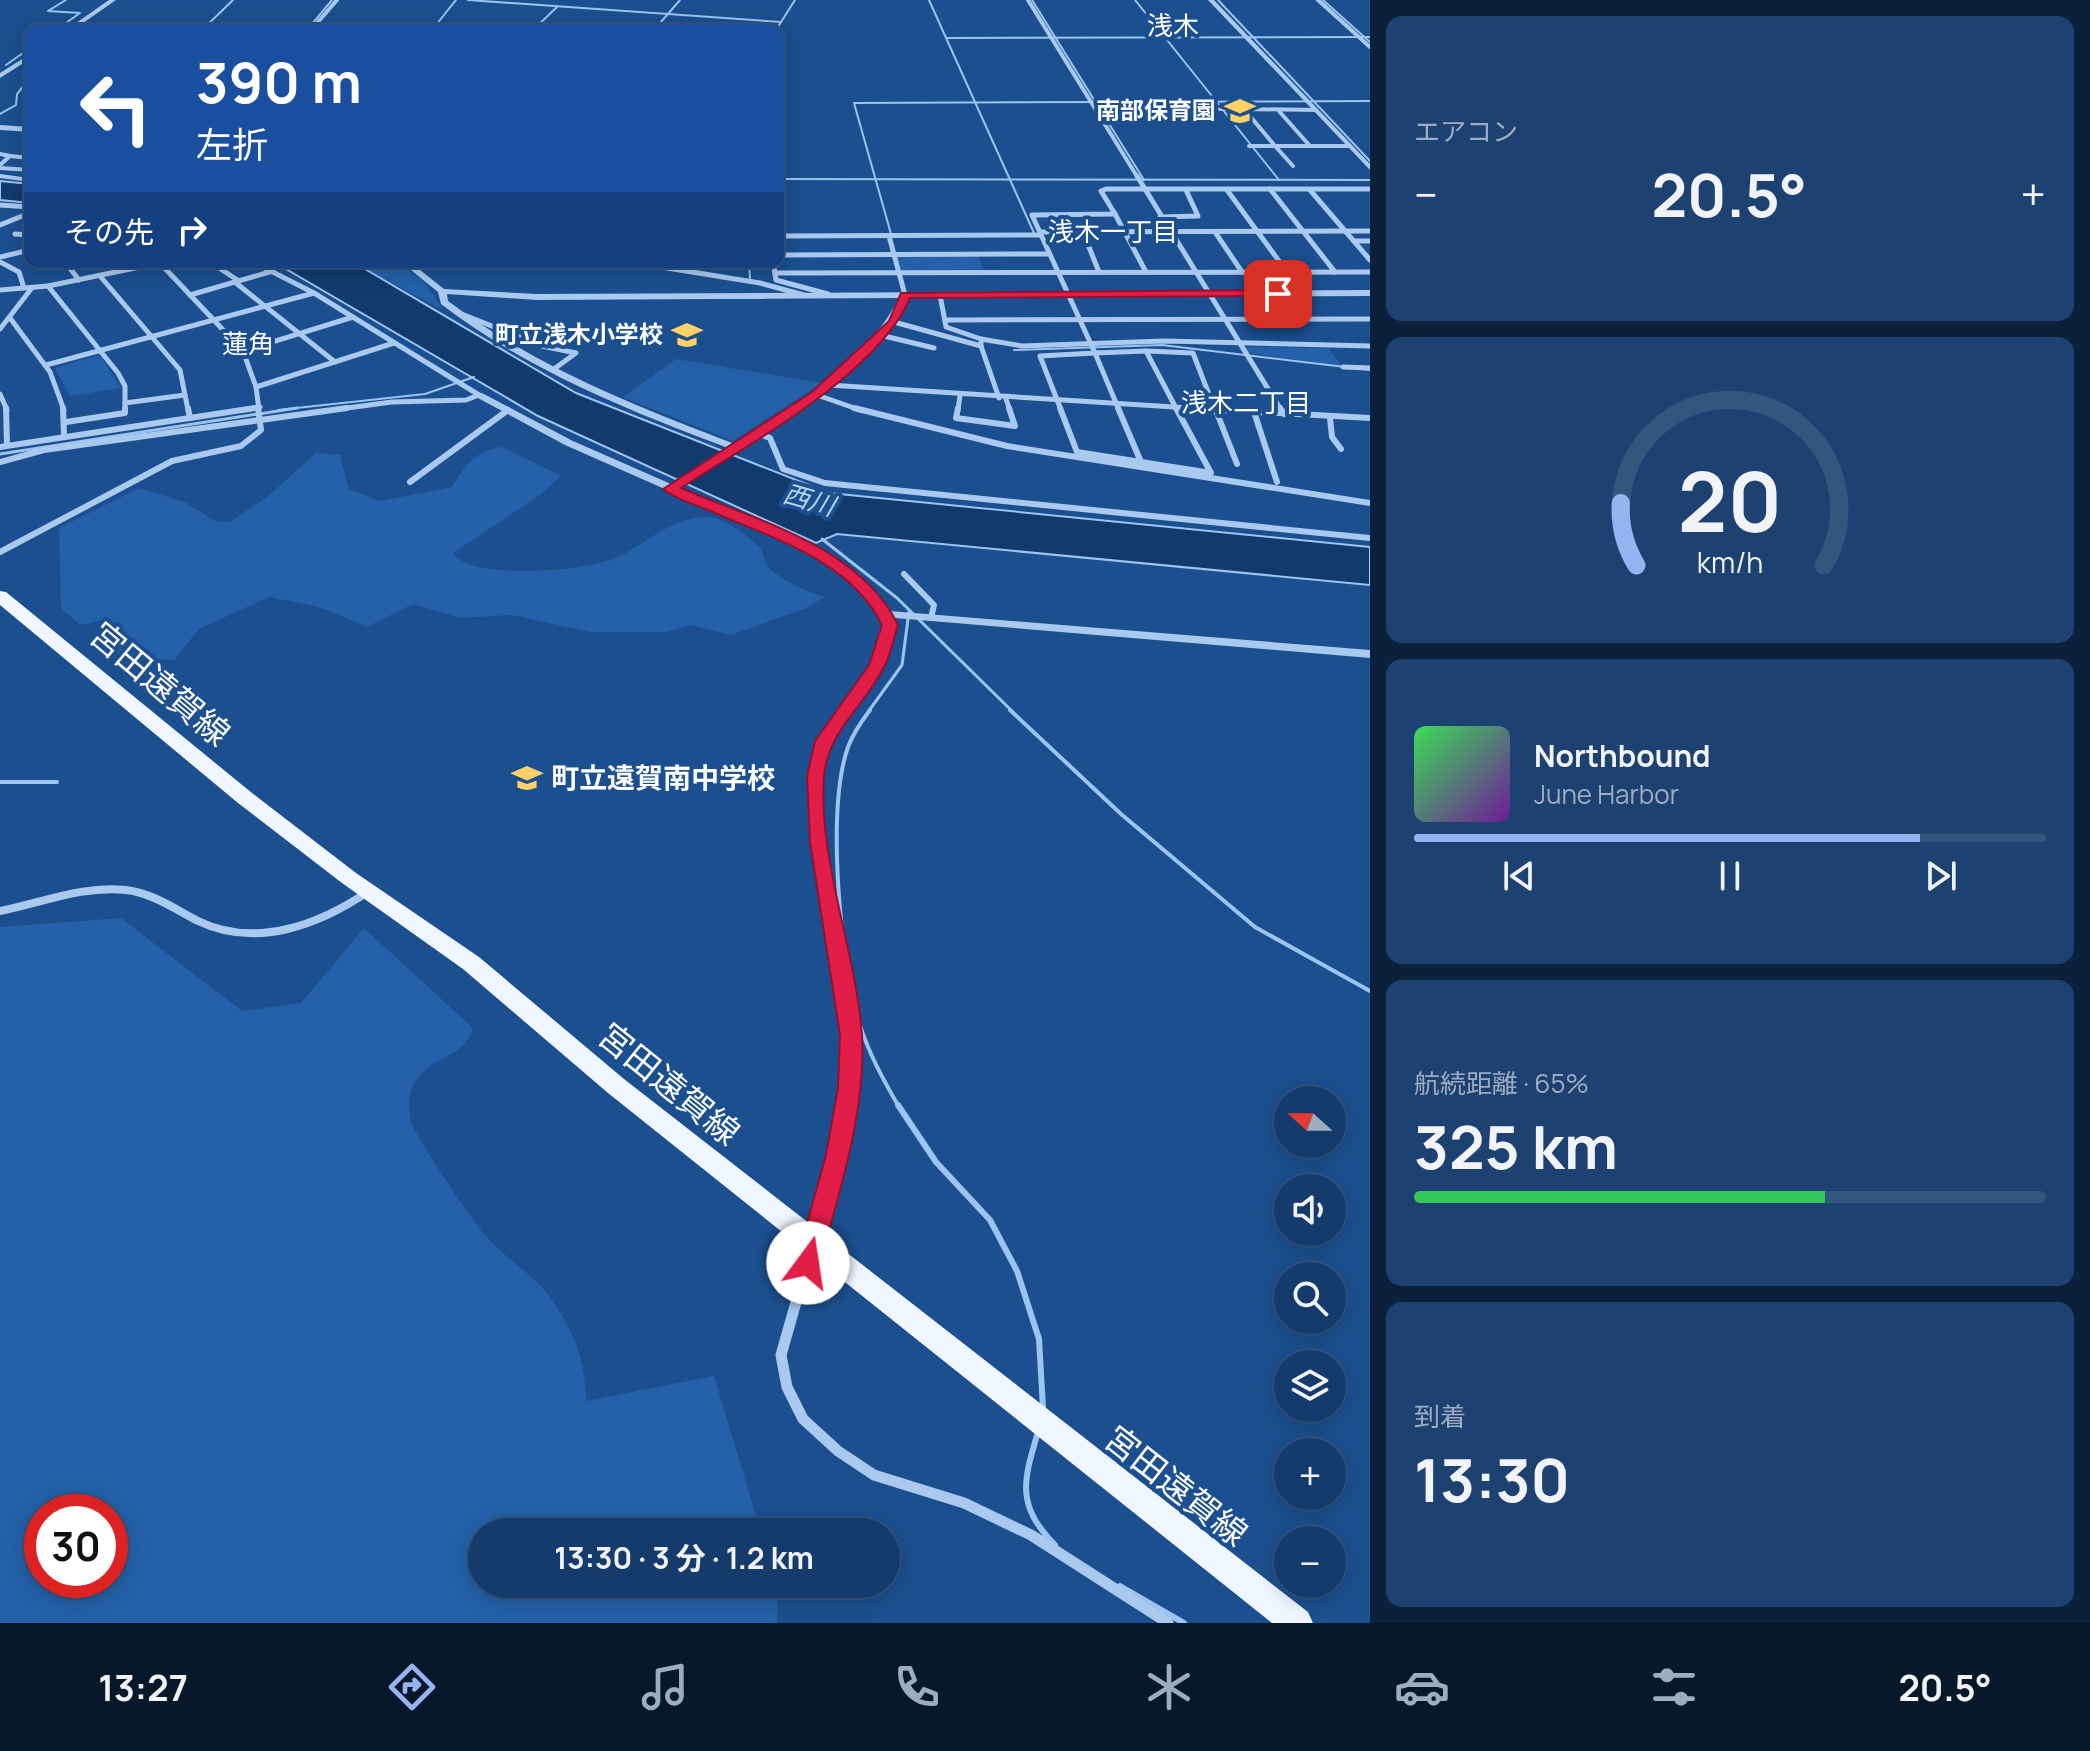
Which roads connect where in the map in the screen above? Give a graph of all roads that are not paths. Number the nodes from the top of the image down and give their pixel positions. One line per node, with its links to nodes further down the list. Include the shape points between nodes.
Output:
1 (113, 0): 6 (street)
2 (337, 0): 7 (street)
3 (1028, 0): 35 (street)
4 (1211, 0): 14 (street)
5 (1318, 0): 8 (street)
6 (78, 24)
7 (316, 24)
8 (1370, 47)
9 (24, 60): 10 (street)
10 (0, 76)
11 (1220, 109): 12 (street)
12 (1244, 109): 13 (street); 20 (street)
13 (1278, 110): 14 (street); 21 (street)
14 (1316, 110): 22 (street)
15 (0, 127): 16 (street)
16 (7, 128): 17 (street); 18 (street)
17 (24, 129)
18 (0, 135)
19 (1249, 146): 20 (street)
20 (1275, 146): 21 (street); 27 (street)
21 (1310, 146): 22 (street)
22 (1349, 146): 28 (street)
23 (0, 154): 24 (street)
24 (10, 156): 25 (street); 26 (street)
25 (24, 157)
26 (0, 166): 29 (street)
27 (1293, 166)
28 (1370, 168)
29 (24, 169)
30 (0, 176): 31 (street)
31 (24, 179)
32 (1270, 189): 37 (street); 38 (street); 46 (street)
33 (1362, 189): 34 (street); 38 (street); 39 (street)
34 (1370, 189)
35 (1144, 190): 36 (street); 43 (street, via 1101,191); 44 (street)
36 (1186, 190): 37 (street); 44 (street, via 1198,216)
37 (1227, 190): 53 (street)
38 (1310, 190): 47 (street)
39 (1370, 198)
40 (0, 205): 41 (street)
41 (24, 209)
42 (24, 213): 45 (street)
43 (1115, 214): 50 (street); 55 (street, via 1035,213)
44 (1160, 217): 51 (street)
45 (0, 225)
46 (1301, 231): 47 (street); 53 (street); 82 (street)
47 (1345, 231): 48 (street); 59 (street)
48 (1370, 231)
49 (1083, 232): 50 (street); 55 (street); 78 (street)
50 (1125, 232): 51 (street); 79 (street)
51 (1170, 232): 52 (street); 76 (street)
52 (1215, 232): 53 (street); 80 (street)
53 (1258, 232): 81 (street)
54 (15, 234): 56 (street)
55 (1040, 234): 58 (street); 63 (street)
56 (24, 235)
57 (784, 236): 58 (street)
58 (889, 236): 62 (street)
59 (1354, 241): 60 (street); 66 (street)
60 (1370, 241)
61 (24, 252): 65 (street)
62 (894, 254): 63 (street); 64 (street); 85 (street)
63 (1049, 254): 77 (street)
64 (784, 255)
65 (0, 259): 89 (street, via 19,272)
66 (1370, 260)
67 (70, 268): 87 (street)
68 (135, 268): 86 (street)
69 (166, 268): 98 (street)
70 (218, 268): 88 (street)
71 (266, 268): 75 (street)
72 (413, 268): 93 (street)
73 (667, 268): 99 (street)
74 (774, 268): 84 (street)
75 (273, 271): 88 (street); 94 (street)
76 (1194, 271): 79 (street); 80 (street); 96 (street)
77 (1057, 272): 78 (street); 85 (street); 102 (street)
78 (1099, 272): 79 (street)
79 (1146, 272)
80 (1242, 272): 81 (street)
81 (1287, 272): 82 (street)
82 (1335, 272): 83 (street)
83 (1370, 272)
84 (775, 273): 85 (street); 95 (street, via 776,280)
85 (899, 273): 100 (street)
86 (100, 276): 87 (street); 116 (street)
87 (79, 280): 90 (street)
88 (237, 282): 98 (street); 103 (street)
89 (23, 285): 91 (street); 92 (street)
90 (48, 286): 91 (street); 123 (street)
91 (31, 289): 106 (street)
92 (0, 290)
93 (442, 291): 99 (street, via 536,297); 104 (street, via 444,302)
94 (314, 293): 103 (street); 105 (street)
95 (828, 294): 99 (street); 100 (street)
96 (1208, 294): 97 (street); 102 (street); 111 (street)
97 (1369, 294)
98 (190, 295): 112 (street)
99 (805, 295)
100 (905, 295): 101 (street); 107 (street)
101 (940, 295): 102 (street); 109 (street)
102 (1067, 296): 110 (street)
103 (267, 307): 112 (street); 114 (street)
104 (457, 313): 131 (street); 131 (street, via 542,346 576,353)
105 (353, 317): 114 (street); 117 (street)
106 (10, 318): 113 (street); 128 (street)
107 (896, 319): 115 (street); 118 (street)
108 (1370, 319): 111 (street)
109 (945, 320): 110 (street); 118 (street, via 946,327)
110 (1079, 320): 111 (street); 119 (street)
111 (1224, 320): 120 (street)
112 (216, 321): 116 (street); 124 (street)
113 (0, 329)
114 (300, 333): 124 (street); 127 (street)
115 (880, 335): 122 (street); 132 (street)
116 (153, 338): 123 (street); 135 (street, via 180,370)
117 (394, 343): 127 (street); 136 (street)
118 (981, 343): 119 (street); 139 (street)
119 (1090, 344): 120 (street); 126 (street)
120 (1240, 345): 121 (street); 148 (street)
121 (1370, 346)
122 (934, 348)
123 (100, 351): 128 (street); 141 (street, via 125,386)
124 (243, 351): 133 (street)
125 (1146, 351): 126 (street); 144 (street); 146 (street, via 1193,353)
126 (1094, 354): 140 (street, via 1040,356); 142 (street)
127 (335, 362): 133 (street)
128 (46, 365): 153 (street, via 61,387)
129 (1343, 367): 130 (street)
130 (1370, 368)
131 (554, 369): 159 (street)
132 (828, 385): 137 (street); 138 (street)
133 (256, 387): 143 (street)
134 (0, 394): 157 (street, via 7,409)
135 (185, 395): 141 (street); 149 (street)
136 (479, 395): 145 (street); 152 (street)
137 (817, 395): 155 (street); 166 (street, via 914,426 1034,452)
138 (960, 396): 139 (street); 139 (street, via 956,418 1015,426)
139 (1003, 398): 140 (street)
140 (1058, 402): 142 (street); 161 (street, via 1077,452)
141 (125, 403): 153 (street, via 125,413)
142 (1117, 404): 144 (street); 161 (street)
143 (260, 407): 149 (street); 152 (street)
144 (1176, 408): 146 (street); 161 (street, via 1211,473)
145 (508, 410): 163 (street); 165 (street, via 569,443)
146 (1218, 410): 147 (street); 162 (street)
147 (1254, 412): 148 (street); 164 (street)
148 (1284, 414): 150 (street)
149 (190, 418): 156 (street)
150 (1330, 418): 151 (street); 158 (street, via 1332,437)
151 (1367, 418): 154 (street)
152 (261, 420): 160 (street, via 44,450); 168 (street, via 255,438 241,446 172,461)
153 (66, 422): 156 (street)
154 (1370, 427)
155 (758, 433): 159 (street); 167 (street, via 770,438 783,469 825,483)
156 (64, 436): 157 (street)
157 (3, 446)
158 (1341, 449)
159 (729, 450): 165 (street)
160 (0, 462)
161 (1141, 462)
162 (1237, 464)
163 (410, 482)
164 (1277, 482)
165 (675, 486): 171 (street, via 816,552 844,571)
166 (1370, 503)
167 (1370, 538)
168 (0, 552)
169 (904, 574): 172 (street, via 934,605)
170 (0, 596): 174 (main road, 宮田遠賀線, via 245,798)
171 (887, 614): 172 (street); 176 (street, via 890,625 881,656 823,741 815,776 819,842 851,1035 838,1155)
172 (931, 618): 173 (street)
173 (1370, 654)
174 (369, 891): 175 (street, via 324,919 245,934 224,931 131,891 82,890); 176 (main road, 宮田遠賀線, via 471,963)
175 (0, 911)
176 (812, 1242): 177 (street, via 781,1355 787,1387 803,1419 874,1475 964,1503 1031,1535); 178 (main road, 宮田遠賀線)
177 (1168, 1623)
178 (1297, 1623)

